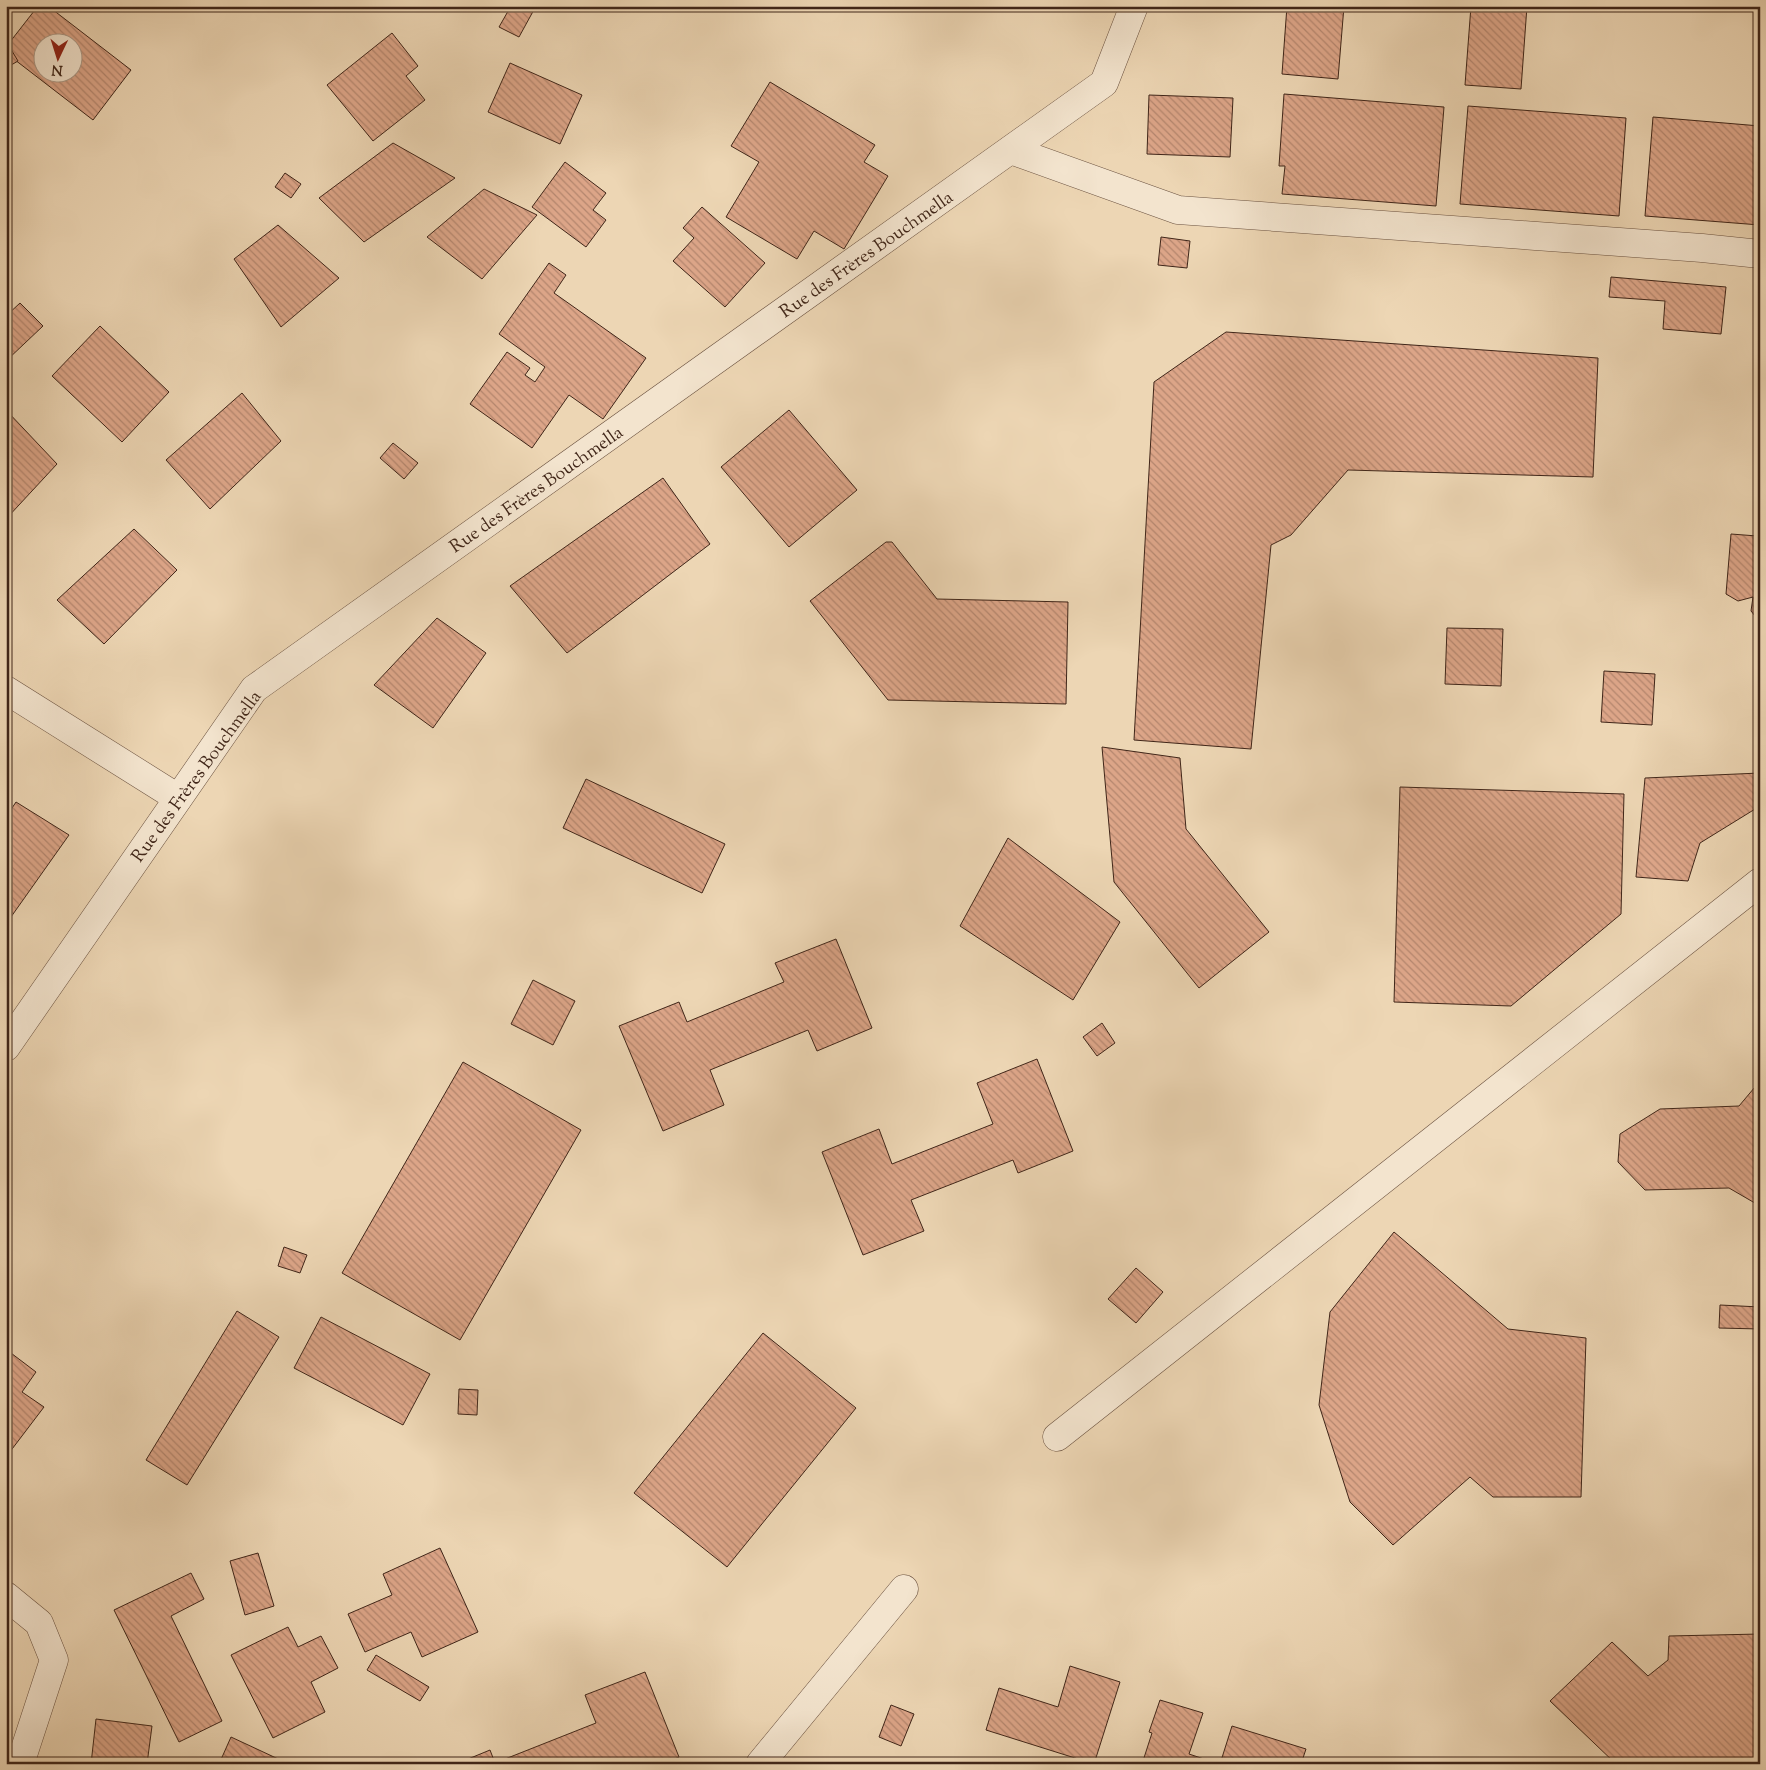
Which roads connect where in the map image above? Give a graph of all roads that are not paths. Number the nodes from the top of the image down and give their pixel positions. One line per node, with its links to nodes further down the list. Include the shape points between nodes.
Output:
1 (1134, 6): 2 (street, Rue des Frères Bouchmella, via 1104,83)
2 (1011, 150): 3 (street, via 1178,210); 5 (street, Rue des Frères Bouchmella, via 254,689)
3 (1760, 254)
4 (6, 690): 5 (street)
5 (178, 798): 7 (street, Rue des Frères Bouchmella)
6 (1760, 882): 8 (street)
7 (6, 1047)
8 (1057, 1437)
9 (904, 1589): 12 (street)
10 (6, 1596): 11 (street, via 39,1624 54,1660)
11 (20, 1764)
12 (760, 1764)

